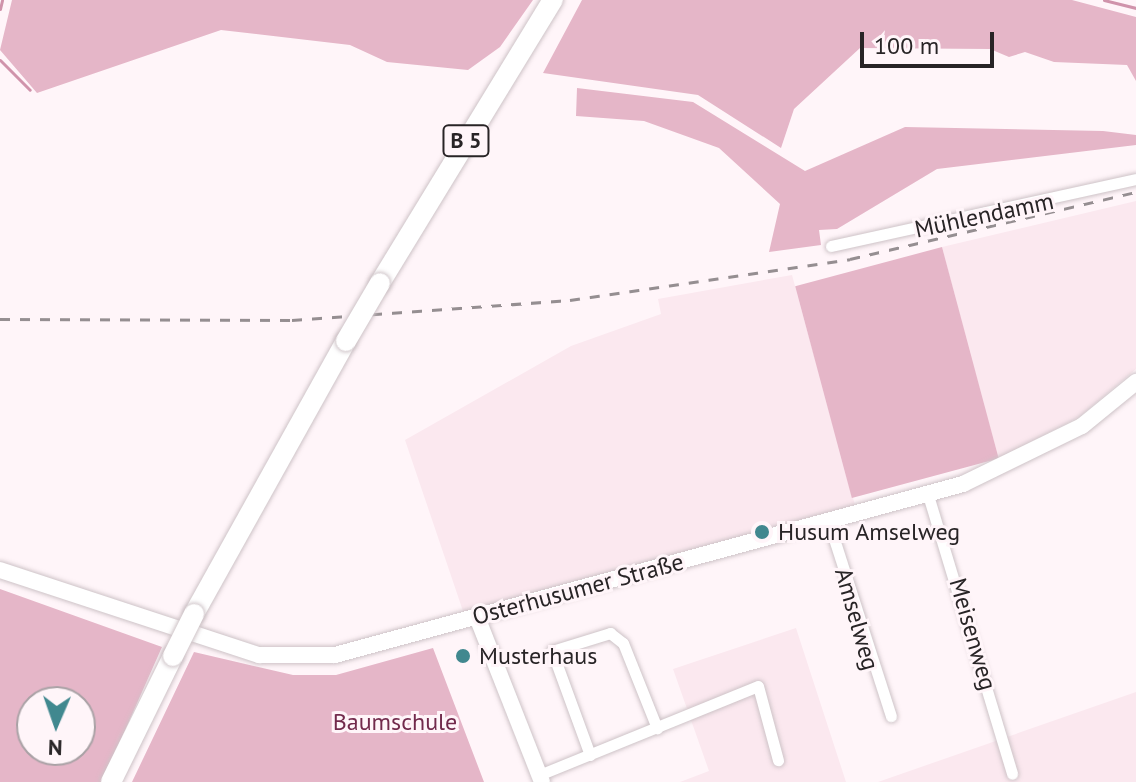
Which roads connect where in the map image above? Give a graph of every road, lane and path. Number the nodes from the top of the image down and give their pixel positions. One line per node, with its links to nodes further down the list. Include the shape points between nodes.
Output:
1 (553, 0): 15 (highway, B 5, bridge, via 346,341 194,614)
2 (1136, 179): 3 (street, Mühlendamm)
3 (831, 246)
4 (1136, 382): 5 (street, Osterhusumer Straße, via 1041,448)
5 (928, 495): 6 (street, Osterhusumer Straße); 13 (street, Meisenweg)
6 (828, 520): 8 (street, Osterhusumer Straße); 9 (street, Amselweg)
7 (0, 570): 8 (street, Osterhusumer Straße, via 259,655 335,655)
8 (477, 617): 14 (street)
9 (891, 716)
10 (657, 728): 11 (street); 11 (street, via 623,643 610,633 552,651); 12 (street, via 758,686)
11 (590, 755): 14 (street)
12 (778, 760)
13 (1012, 774)
14 (540, 778)
15 (111, 782)

